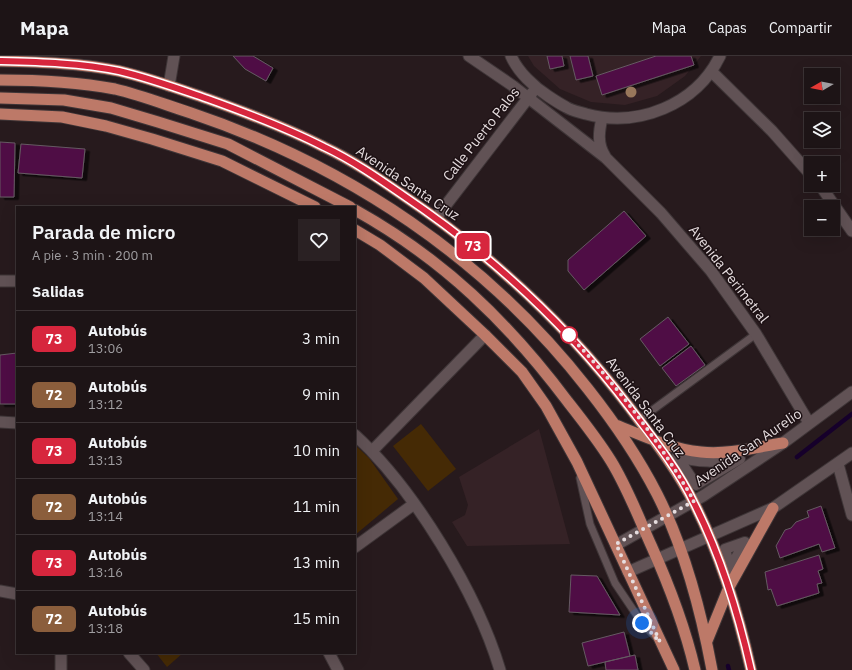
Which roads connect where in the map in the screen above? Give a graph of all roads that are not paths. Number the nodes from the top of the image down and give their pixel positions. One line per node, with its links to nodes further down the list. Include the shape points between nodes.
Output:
1 (174, 56): 8 (street)
2 (470, 56): 11 (street, Avenida Perimetral)
3 (511, 56): 9 (street)
4 (720, 56): 6 (street)
5 (0, 62): 8 (main road, Avenida Santa Cruz, via 66,64 119,71)
6 (712, 72): 13 (street, via 690,94 663,109 633,118); 15 (street, via 772,130)
7 (0, 80): 32 (main road, via 66,83 115,90 234,127 318,165 372,196 464,260 490,283 570,366)
8 (169, 86): 20 (main road, Avenida Santa Cruz, via 240,110 326,147)
9 (536, 88): 11 (street, Calle Puerto Palos); 13 (street, via 567,108)
10 (0, 98): 18 (main road, via 64,100 111,108 165,124 228,144)
11 (528, 98): 14 (street, Avenida Perimetral); 20 (street, Calle Puerto Palos)
12 (0, 114): 17 (main road, via 62,117 152,139 222,161)
13 (602, 118): 14 (street, Avenida Perimetral, via 599,139)
14 (606, 158): 25 (street, Avenida Perimetral, via 661,213 701,260)
15 (804, 167)
16 (825, 192): 22 (street)
17 (313, 206)
18 (348, 206)
19 (356, 211): 46 (main road, via 418,250 456,280 504,324 544,371 610,460 634,504)
20 (436, 218): 28 (main road, Avenida Santa Cruz, via 501,269 538,303 582,348)
21 (356, 231): 26 (main road, via 424,278)
22 (852, 231)
23 (0, 281): 24 (street)
24 (16, 281)
25 (756, 334): 28 (lane); 31 (street, Avenida Perimetral)
26 (486, 335): 36 (street); 38 (main road, via 522,372 546,406)
27 (852, 392): 31 (street, Avenida San Aurelio)
28 (639, 420): 34 (main road, Avenida Santa Cruz)
29 (0, 422): 30 (street)
30 (16, 423)
31 (809, 424): 35 (street, Avenida San Aurelio)
32 (616, 425): 34 (main road); 45 (main road, via 657,493)
33 (356, 437): 36 (street)
34 (655, 440): 35 (main road, via 700,452 741,450); 41 (main road, Avenida Santa Cruz)
35 (783, 443): 41 (street, Avenida San Aurelio)
36 (372, 451): 42 (street)
37 (852, 453): 39 (street)
38 (577, 462): 48 (main road); 57 (lane, via 590,524 615,583 642,623)
39 (838, 464): 43 (street); 44 (street)
40 (696, 485): 40 (street, via 708,478 740,459 715,463 692,461 677,456)
41 (694, 501): 45 (street, Avenida San Aurelio); 47 (main road, Avenida Santa Cruz)
42 (414, 504): 49 (street); 64 (street, via 455,567 491,642)
43 (773, 508): 47 (street); 53 (main road)
44 (852, 515)
45 (667, 516): 46 (street, Avenida San Aurelio); 50 (main road)
46 (644, 529): 48 (street, Avenida San Aurelio); 51 (main road)
47 (710, 536): 50 (street); 53 (main road, Avenida Santa Cruz)
48 (616, 544): 52 (main road)
49 (356, 546)
50 (680, 550): 51 (street); 56 (main road)
51 (658, 559): 52 (street); 66 (main road, via 683,625)
52 (628, 572): 57 (main road)
53 (729, 587): 56 (main road); 68 (main road, Avenida Santa Cruz, via 743,634)
54 (0, 591): 55 (street)
55 (16, 594)
56 (707, 641): 67 (main road)
57 (660, 642): 65 (main road)
58 (62, 654): 61 (street)
59 (129, 654): 62 (street)
60 (330, 654): 63 (street)
61 (61, 670)
62 (144, 670)
63 (338, 670)
64 (500, 670)
65 (674, 670)
66 (694, 670)
67 (712, 670)
68 (750, 670)

